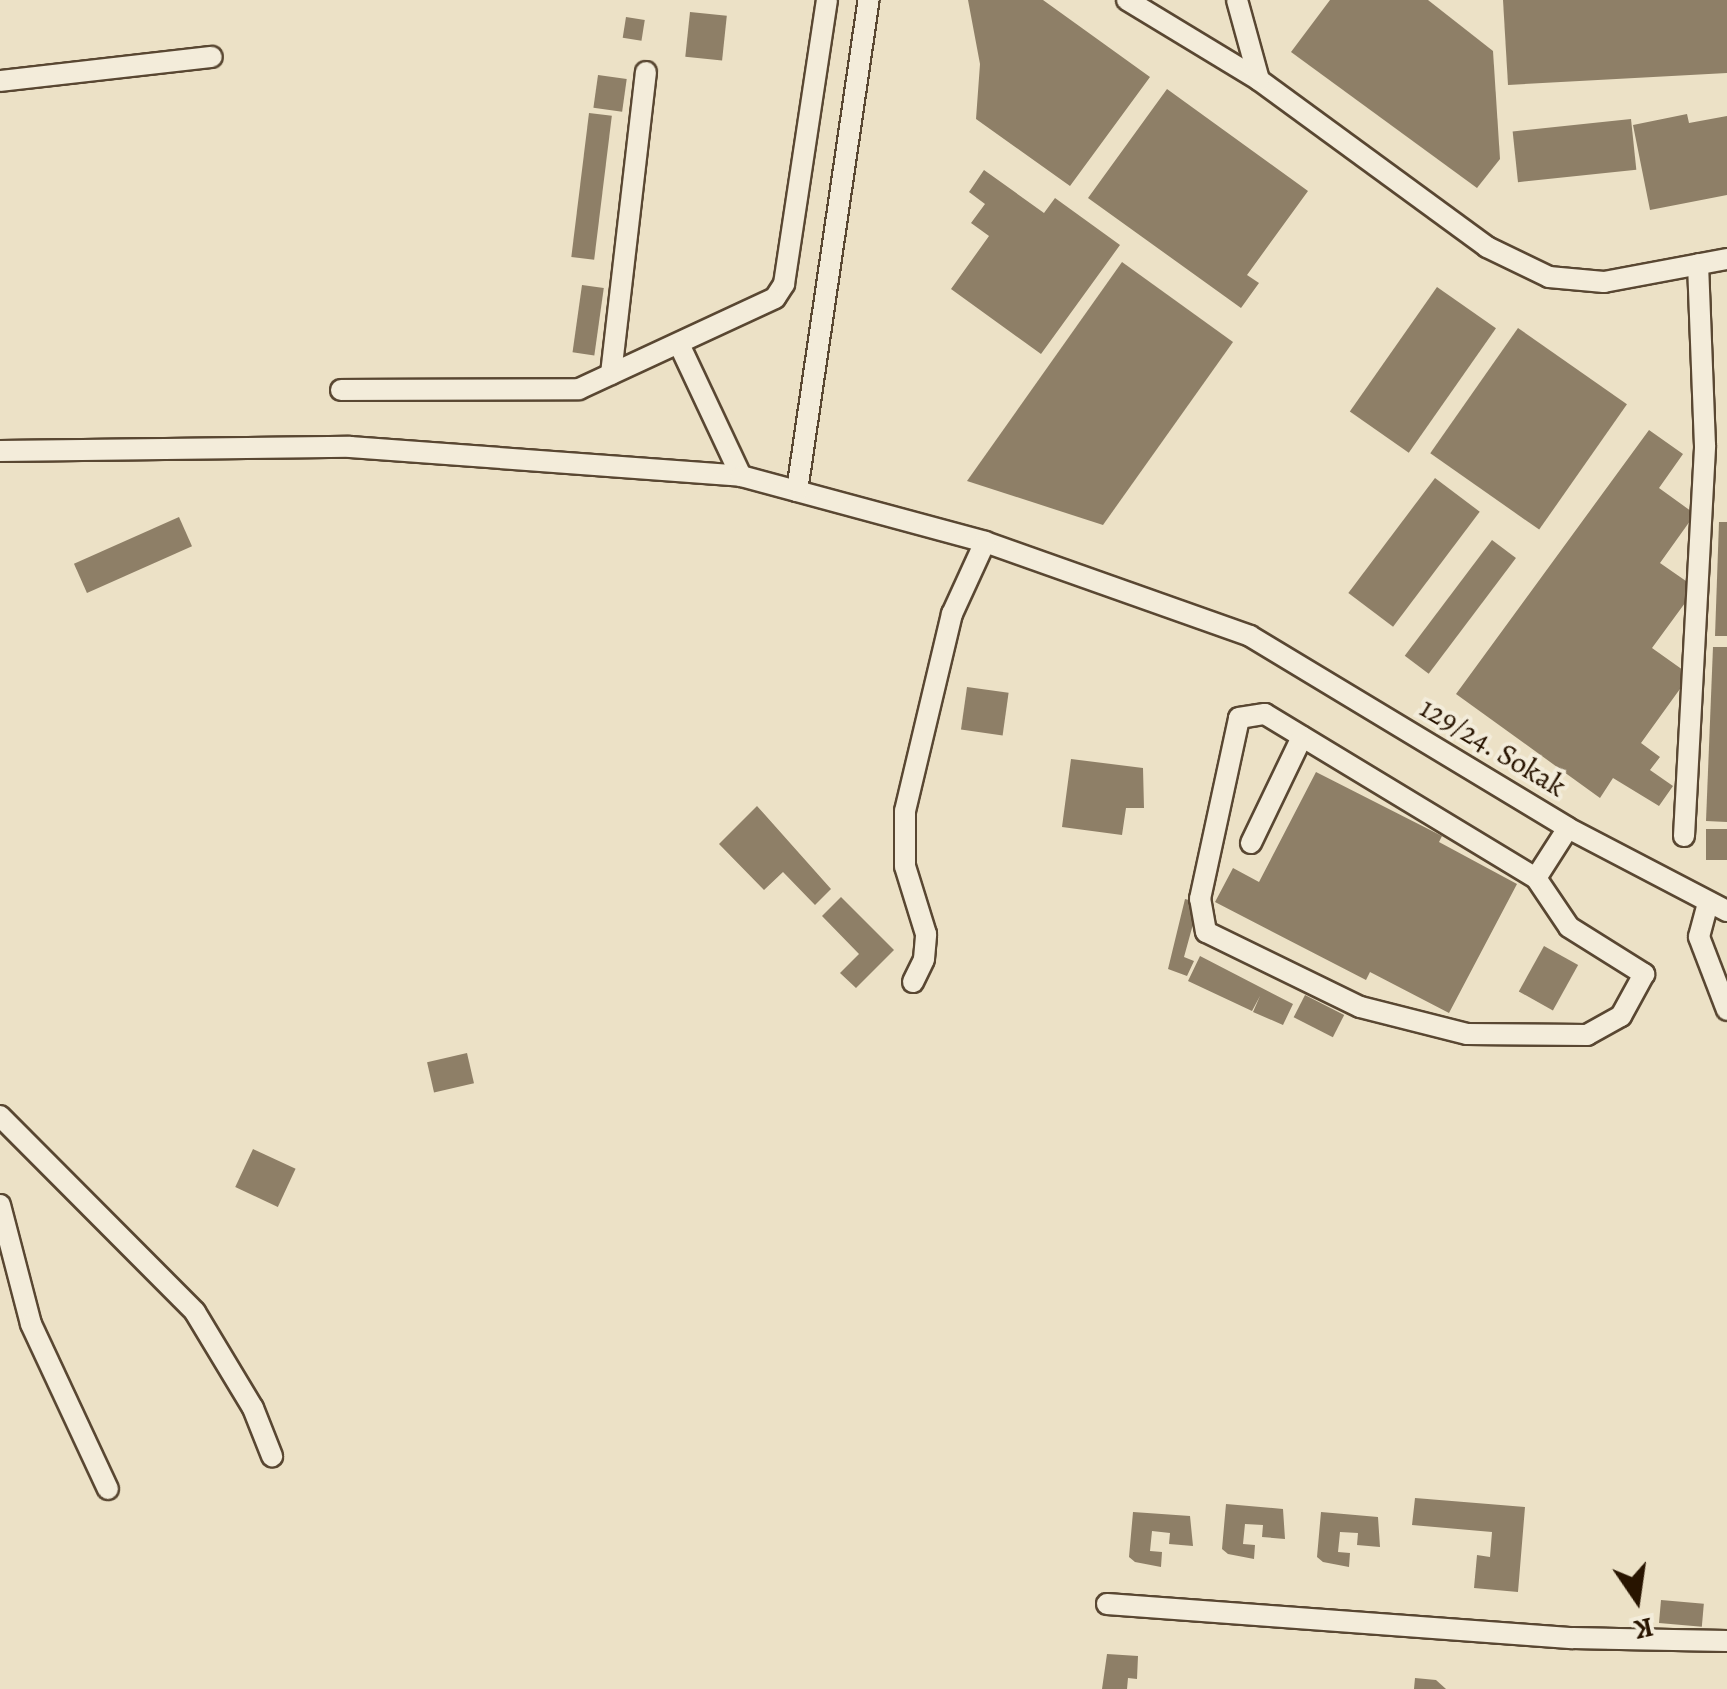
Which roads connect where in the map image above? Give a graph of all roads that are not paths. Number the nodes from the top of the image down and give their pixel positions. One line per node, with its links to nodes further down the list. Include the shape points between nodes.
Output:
1 (827, 0): 11 (street, via 784,284 762,307)
2 (869, 0): 16 (street)
3 (1127, 0): 7 (street)
4 (1237, 0): 7 (street)
5 (212, 57): 8 (street)
6 (646, 72): 12 (street)
7 (1259, 80): 10 (street, via 1487,246 1568,283)
8 (0, 82)
9 (1727, 258): 10 (street)
10 (1698, 264): 20 (street, via 1705,446)
11 (680, 344): 12 (street); 15 (street)
12 (611, 374): 13 (street, via 564,391)
13 (341, 390)
14 (0, 451): 15 (street, 129/24. Sokak, via 350,447)
15 (741, 476): 16 (street, 129/24. Sokak)
16 (797, 490): 17 (street, 129/24. Sokak)
17 (985, 542): 19 (street, 129/24. Sokak, via 1250,636); 24 (street, via 952,614 905,812 905,866 926,934)
18 (1302, 737): 21 (street); 22 (street); 22 (street, via 1265,714 1239,718 1200,899 1206,932 1360,1007 1467,1034 1595,1032 1621,1016 1644,974 1569,927)
19 (1568, 828): 22 (street); 23 (street, 129/24. Sokak)
20 (1684, 836)
21 (1251, 843)
22 (1536, 878)
23 (1718, 906): 25 (street, via 1699,938)
24 (913, 982)
25 (1727, 1010)
26 (0, 1116): 28 (street, via 194,1312 253,1408)
27 (0, 1205): 29 (street, via 31,1324)
28 (272, 1456)
29 (108, 1489)
30 (1107, 1604): 31 (street, via 1573,1638)
31 (1727, 1641)

